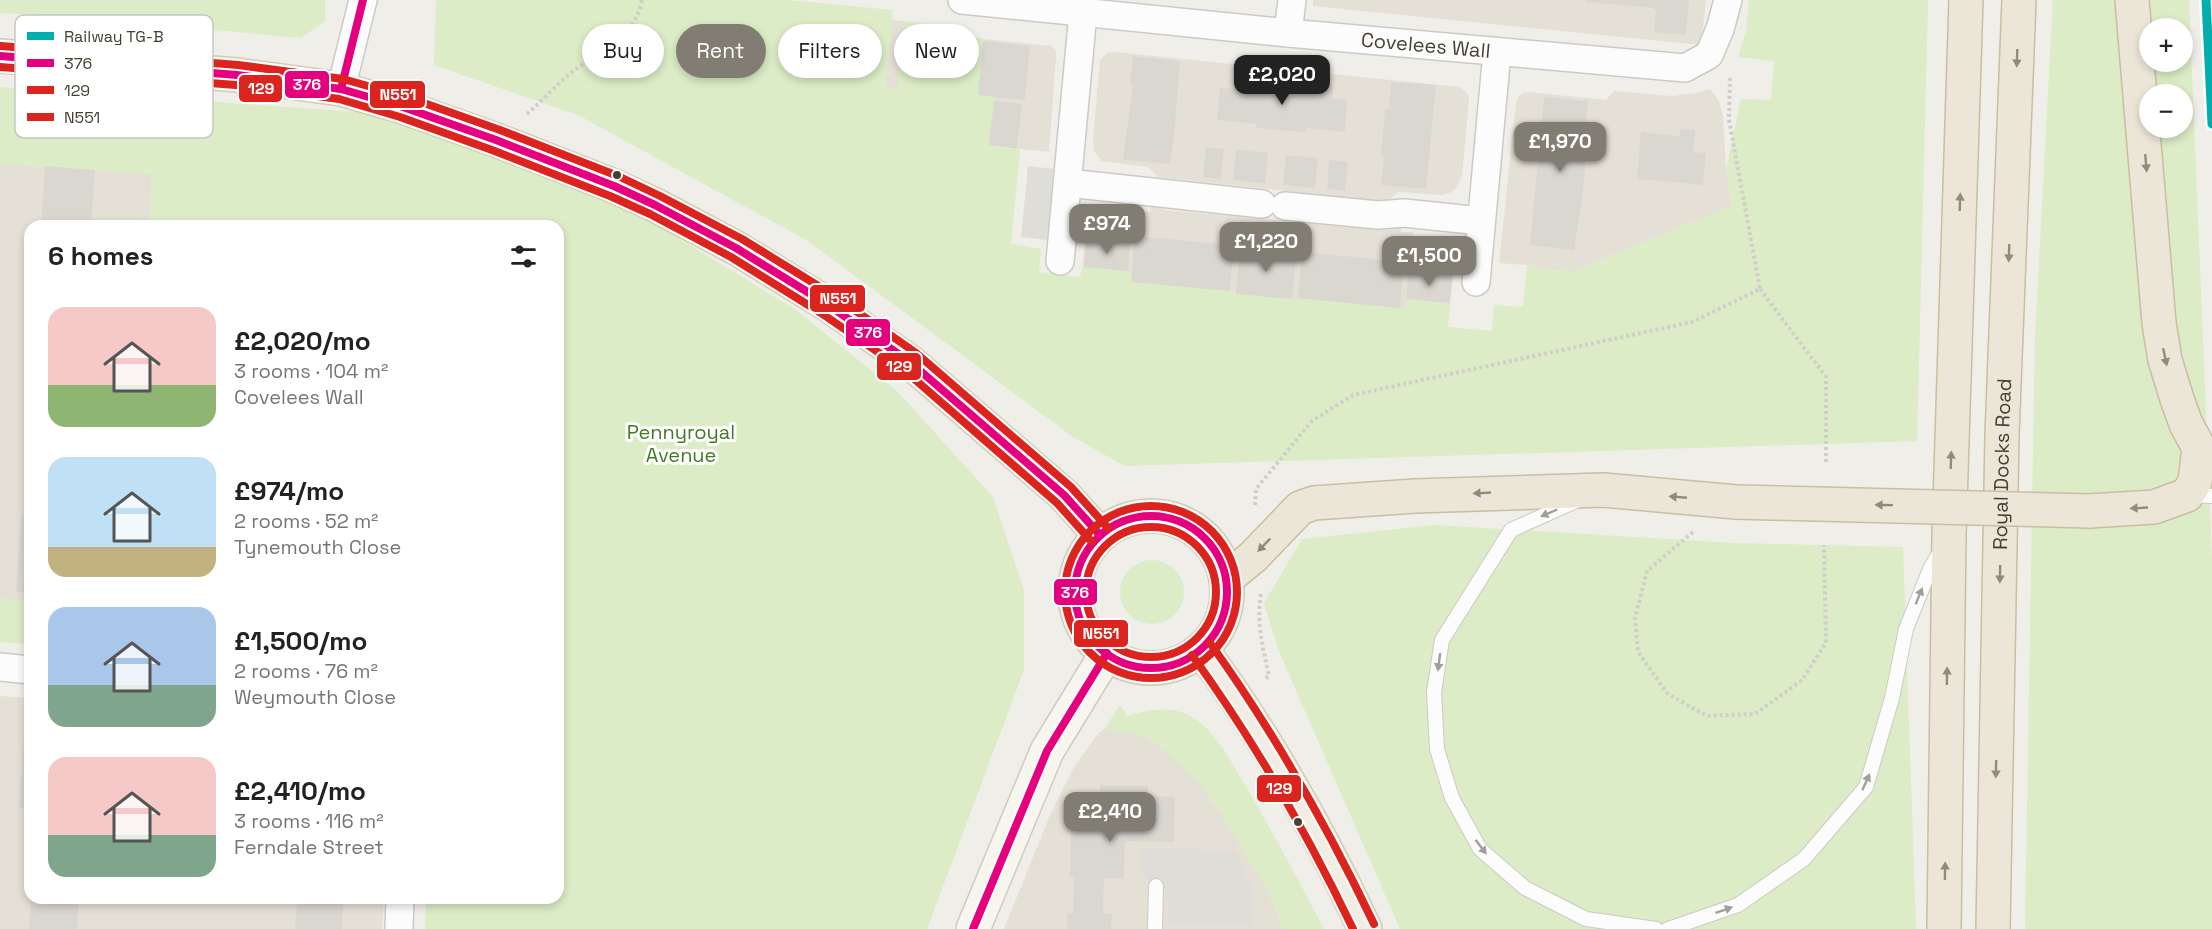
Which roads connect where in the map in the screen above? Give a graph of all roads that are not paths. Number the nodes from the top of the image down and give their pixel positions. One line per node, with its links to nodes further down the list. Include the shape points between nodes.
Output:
1 (363, 0): 14 (street)
2 (962, 0): 8 (street, Covelees Wall)
3 (1292, 0): 9 (street)
4 (1728, 0): 10 (street, Covelees Wall, via 1720,29 1720,61 1685,68)
5 (1966, 0): 22 (highway, one-way to 5)
6 (2019, 0): 37 (highway, Royal Docks Road, one-way to 37, via 2002,435)
7 (2132, 0): 20 (highway, one-way to 20, via 2161,333 2177,399 2199,448 2195,482)
8 (1083, 13): 9 (street, Covelees Wall); 15 (street)
9 (1288, 33): 10 (street, Covelees Wall)
10 (1497, 52): 16 (street)
11 (0, 56): 12 (main road)
12 (15, 57)
13 (213, 73): 14 (main road)
14 (341, 89): 21 (main road, via 475,132 614,186 736,248 910,362 1064,495)
15 (1068, 183): 16 (street, via 1378,215 1404,213); 17 (street)
16 (1481, 221): 18 (street)
17 (1060, 261)
18 (1476, 282)
19 (1603, 490): 20 (highway, one-way to 19, bridge, via 2154,507 2089,511 1736,502); 23 (highway, one-way to 23, via 1314,503 1300,508 1253,558); 34 (lane, one-way to 34, via 1510,530 1442,640 1434,692 1437,749 1452,798 1480,849 1525,888 1586,919)
20 (2200, 495)
21 (1100, 535): 23 (main road, via 1132,518 1150,516 1185,523 1212,546); 25 (main road, via 1083,557 1076,583 1077,609 1088,634)
22 (1949, 535): 35 (lane, one-way to 22, via 1738,905 1804,860 1866,787 1892,698 1906,629); 36 (highway, one-way to 22)
23 (1226, 579): 24 (main road, via 1223,617)
24 (1201, 649): 25 (main road, via 1180,663 1155,668 1130,665); 33 (main road, via 1266,744 1336,867)
25 (1107, 653): 31 (street, via 1047,751)
26 (0, 667): 27 (street)
27 (24, 669)
28 (1156, 886): 32 (lane)
29 (400, 904): 30 (street)
30 (399, 929)
31 (974, 929)
32 (1155, 929)
33 (1365, 929)
34 (1656, 929)
35 (1668, 929)
36 (1944, 929)
37 (1993, 929)

